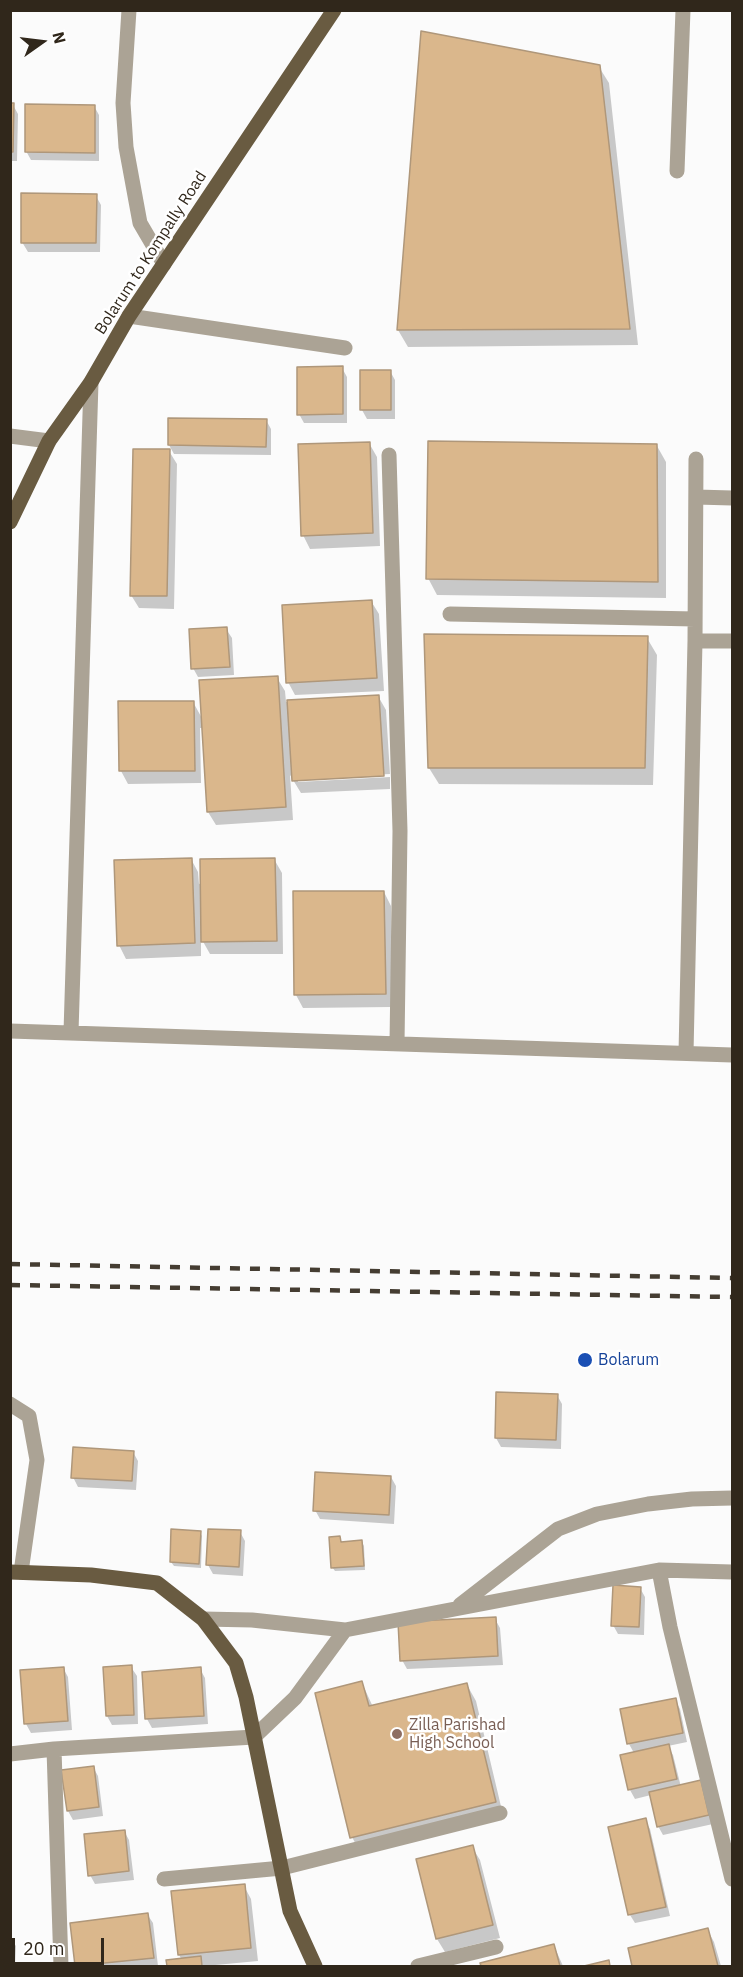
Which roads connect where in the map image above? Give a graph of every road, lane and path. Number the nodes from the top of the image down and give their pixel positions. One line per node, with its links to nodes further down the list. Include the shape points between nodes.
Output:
1 (129, 10): 5 (street, via 123,103 126,147 140,223)
2 (334, 10): 5 (main road, Bolarum to Kompally Road)
3 (683, 10): 4 (street)
4 (677, 171)
5 (164, 264): 6 (main road, Bolarum to Kompally Road)
6 (129, 316): 7 (street); 8 (main road, Bolarum to Kompally Road)
7 (345, 348)
8 (91, 382): 10 (main road, Bolarum to Kompally Road); 21 (street)
9 (10, 436): 10 (street)
10 (49, 441): 15 (main road, Bolarum to Kompally Road)
11 (389, 455): 22 (street, via 400,831)
12 (696, 459): 13 (street)
13 (696, 497): 14 (street); 17 (street)
14 (732, 498)
15 (10, 522)
16 (450, 614): 17 (street)
17 (695, 619): 18 (street)
18 (695, 641): 19 (street); 23 (street)
19 (732, 641)
20 (10, 1031): 21 (street)
21 (71, 1032): 22 (street)
22 (397, 1044): 23 (street)
23 (686, 1053): 24 (street)
24 (732, 1054)
25 (10, 1404): 28 (street, via 29,1416 37,1460)
26 (732, 1498): 30 (street, via 692,1499 597,1514 558,1529)
27 (659, 1570): 29 (street); 30 (street); 39 (street)
28 (16, 1572): 31 (main road, via 157,1583)
29 (732, 1572)
30 (457, 1607): 32 (street)
31 (203, 1619): 32 (street); 33 (main road, via 236,1663)
32 (345, 1630): 33 (street, via 295,1698)
33 (254, 1737): 34 (street); 37 (main road)
34 (54, 1749): 35 (street); 41 (street)
35 (10, 1754)
36 (500, 1813): 37 (street)
37 (282, 1868): 38 (street); 42 (main road, via 290,1911)
38 (164, 1878)
39 (732, 1880)
40 (496, 1947): 43 (street)
41 (61, 1966)
42 (315, 1966)
43 (418, 1966)

